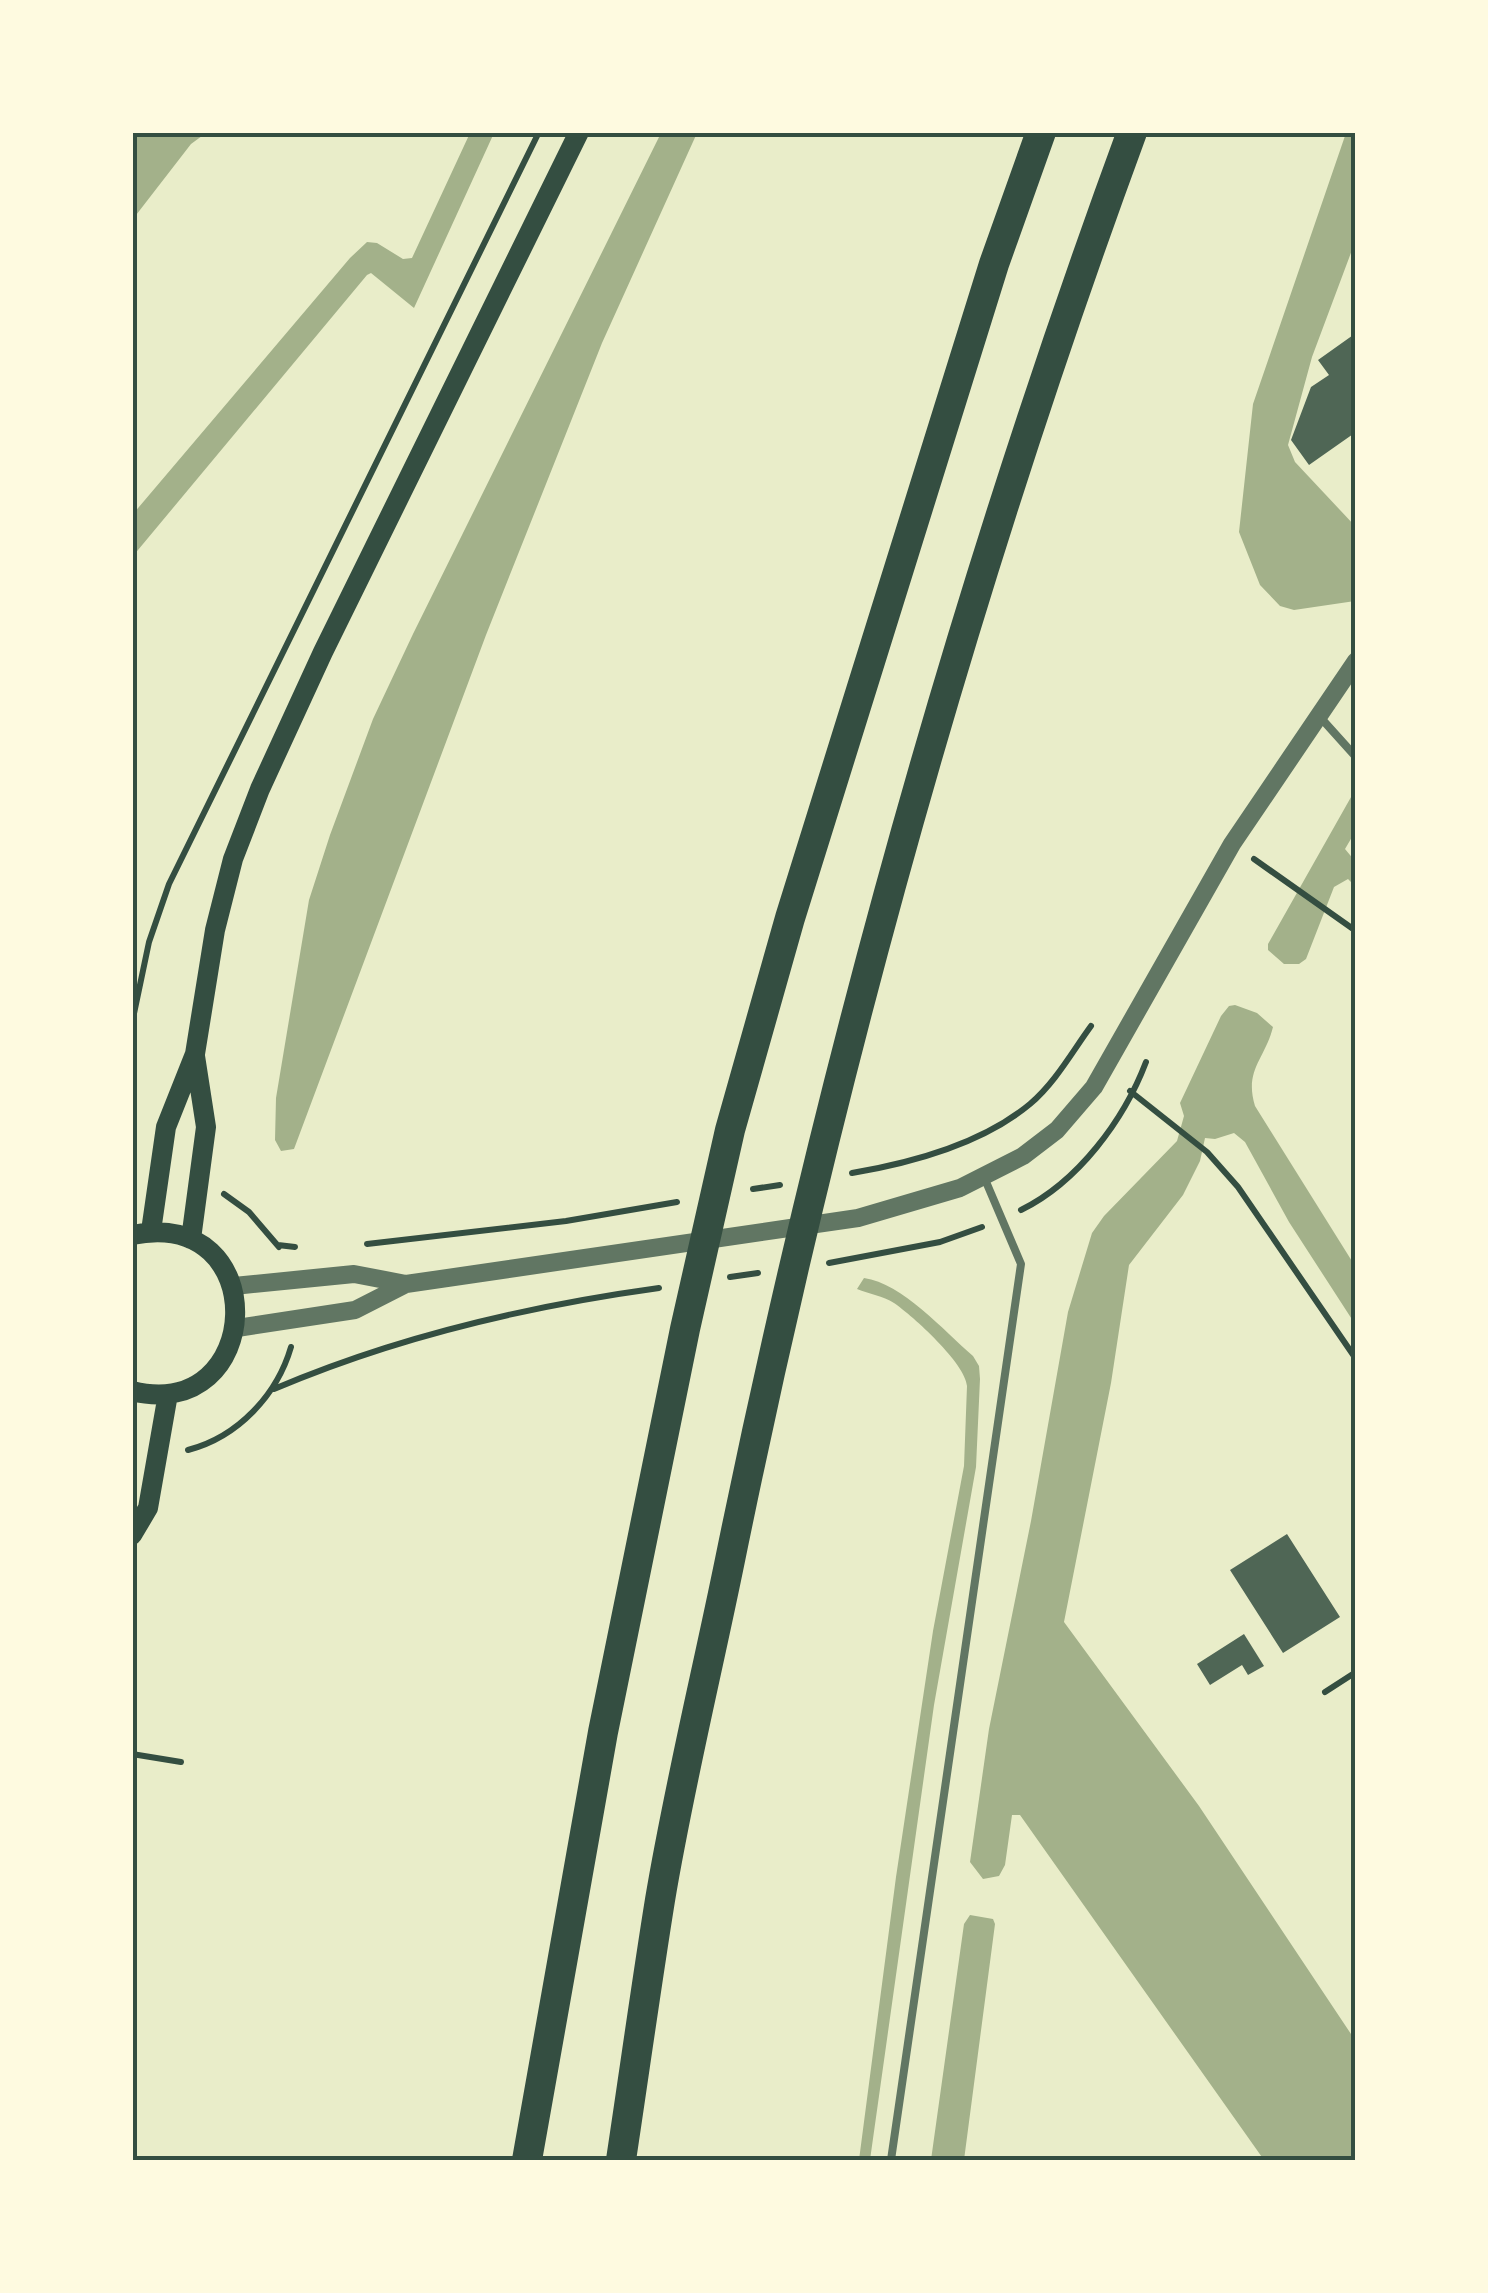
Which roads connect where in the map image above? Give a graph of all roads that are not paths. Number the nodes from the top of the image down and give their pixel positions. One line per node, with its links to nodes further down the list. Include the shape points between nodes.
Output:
1 (579, 132): 7 (main road, via 260,789 233,859)
2 (1041, 132): 17 (highway, via 941,432 730,1130 603,1732)
3 (1132, 132): 18 (highway, via 964,624 824,1137 661,1895)
4 (1356, 661): 5 (street)
5 (1317, 714): 6 (lane); 8 (street, via 1232,844 1083,1103 1058,1130)
6 (1356, 757)
7 (195, 1054): 9 (main road, via 166,1127); 10 (main road, via 206,1127)
8 (984, 1178): 11 (street, via 858,1218); 19 (lane, via 1021,1264)
9 (142, 1233): 10 (main road)
10 (191, 1239): 12 (main road, via 217,1258)
11 (406, 1284): 12 (street, via 354,1274); 13 (street, via 355,1310)
12 (234, 1286): 13 (main road)
13 (236, 1328): 15 (main road, via 220,1365)
14 (132, 1391): 15 (main road)
15 (168, 1394): 16 (main road, via 148,1508)
16 (132, 1535)
17 (527, 2154)
18 (621, 2160)
19 (891, 2160)

